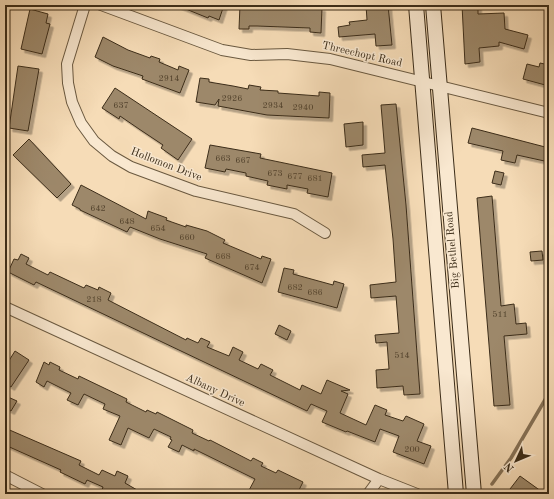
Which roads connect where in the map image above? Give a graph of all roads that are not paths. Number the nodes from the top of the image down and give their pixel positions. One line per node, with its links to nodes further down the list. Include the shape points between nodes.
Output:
1 (85, 5): 8 (street, Hollomon Drive, via 67,64 68,83 72,102 81,123 94,141 112,156 131,166 196,191 294,214)
2 (101, 5): 5 (street, Threechopt Road, via 222,50 251,55 287,54 330,59)
3 (416, 5): 5 (main road, Big Bethel Road)
4 (433, 5): 6 (main road, Big Bethel Road)
5 (422, 82): 6 (street, Threechopt Road); 15 (main road, Big Bethel Road)
6 (440, 86): 7 (street, Threechopt Road); 16 (main road, Big Bethel Road)
7 (549, 113)
8 (325, 233)
9 (6, 308): 11 (street, Albany Drive)
10 (5, 475): 12 (street)
11 (379, 479): 13 (street); 14 (street, Albany Drive)
12 (42, 494)
13 (368, 494)
14 (417, 494)
15 (456, 494)
16 (474, 494)

